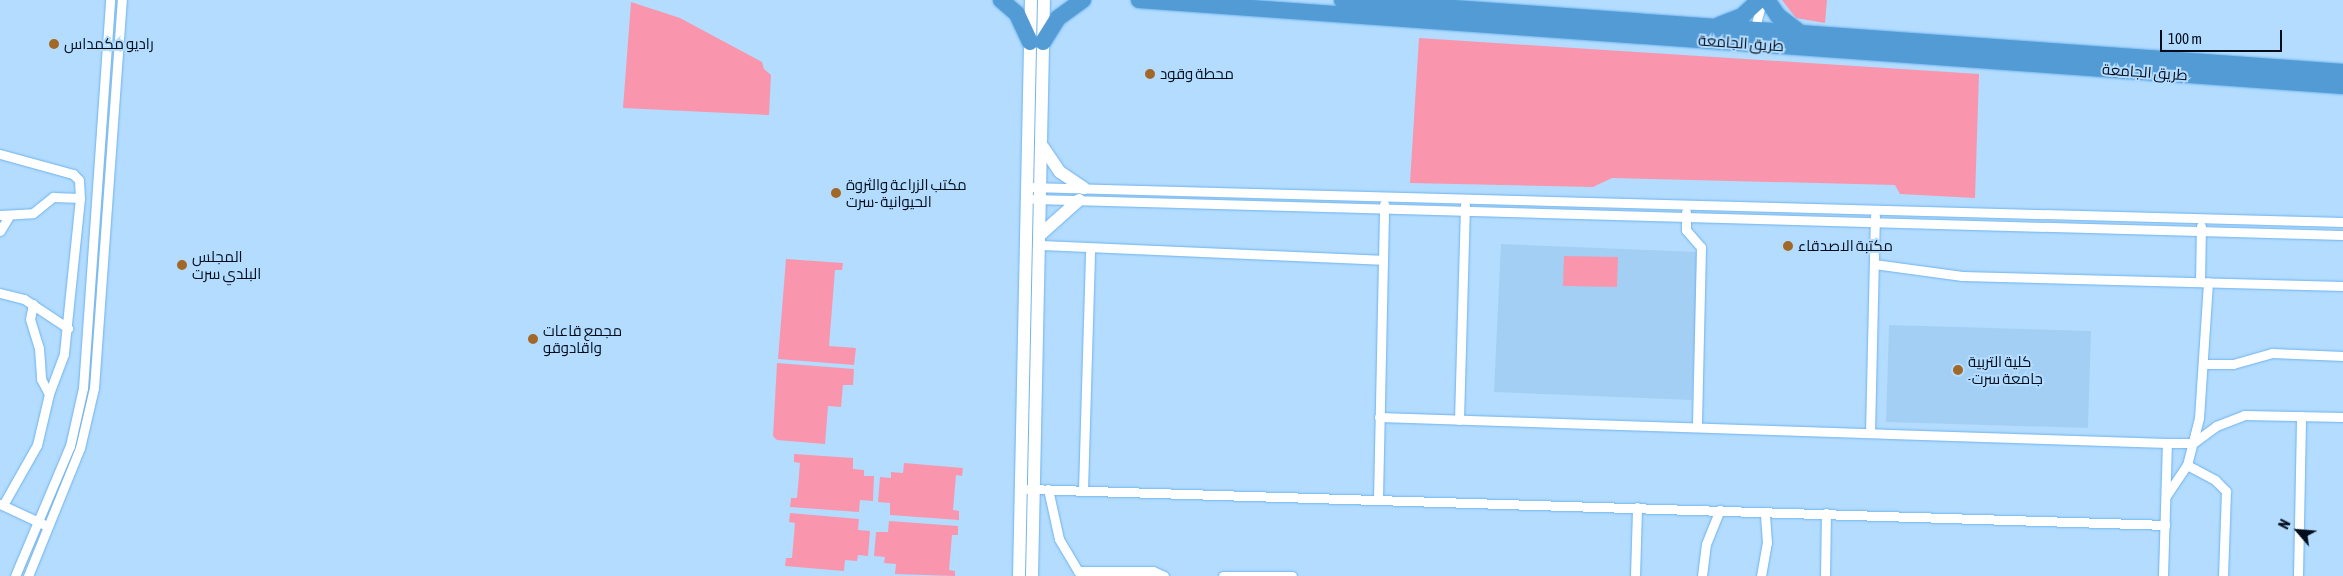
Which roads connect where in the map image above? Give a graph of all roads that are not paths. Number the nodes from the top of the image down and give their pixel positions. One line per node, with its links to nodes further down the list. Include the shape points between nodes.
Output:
1 (110, 0): 66 (street, via 83,388 70,446)
2 (122, 0): 67 (street, via 94,388 83,439)
3 (1001, 0): 15 (highway, via 1017,14)
4 (1031, 0): 15 (street)
5 (1044, 0): 15 (street)
6 (1084, 0): 15 (highway, via 1058,18)
7 (1139, 0): 10 (highway, طريق الجامعة)
8 (1342, 0): 11 (highway, طريق الجامعة)
9 (1763, 0): 12 (highway, via 1742,16); 13 (highway); 14 (street)
10 (1184, 2): 11 (highway, طريق الجامعة)
11 (1444, 15): 12 (highway, طريق الجامعة); 14 (highway, طريق الجامعة)
12 (1714, 26): 14 (highway, طريق الجامعة)
13 (1799, 32): 14 (highway, طريق الجامعة); 16 (highway, طريق الجامعة)
14 (1756, 37): 17 (highway, طريق الجامعة)
15 (1037, 42): 18 (street); 20 (street)
16 (2343, 72)
17 (2343, 86)
18 (1042, 146): 20 (street); 21 (street, via 1060,172)
19 (0, 154): 23 (street, via 74,174 80,180)
20 (1035, 193): 21 (street); 37 (street); 58 (street)
21 (1082, 194): 22 (street); 26 (street); 37 (street)
22 (1384, 196): 24 (street); 26 (street)
23 (80, 198): 29 (street, via 48,198 36,211); 45 (street)
24 (1465, 198): 25 (street); 27 (street)
25 (1686, 204): 28 (street); 30 (street)
26 (1384, 208): 27 (street); 39 (street)
27 (1465, 210): 30 (street); 52 (street)
28 (1876, 210): 31 (street); 32 (street)
29 (5, 216): 34 (street)
30 (1685, 216): 32 (street); 53 (street, via 1686,230 1701,246)
31 (2201, 218): 33 (street); 35 (street)
32 (1875, 222): 35 (street); 40 (street)
33 (2343, 222)
34 (0, 231)
35 (2201, 231): 36 (street); 41 (street)
36 (2343, 235)
37 (1040, 239): 38 (street); 58 (street)
38 (1090, 248): 39 (street); 60 (street)
39 (1382, 260): 50 (street)
40 (1874, 264): 41 (street, via 1962,276); 54 (street)
41 (2204, 282): 42 (street); 47 (street)
42 (2343, 286)
43 (0, 293): 44 (street, via 18,296)
44 (33, 304): 45 (street); 48 (street, via 30,320 39,348 40,379)
45 (68, 328): 48 (street, via 64,354)
46 (2343, 356): 47 (street, via 2272,353 2233,364)
47 (2204, 364): 56 (street)
48 (50, 394): 63 (street, via 37,445)
49 (2301, 416): 51 (street); 56 (street, via 2244,415 2229,419); 88 (street)
50 (1379, 417): 52 (street); 62 (street)
51 (2343, 417)
52 (1458, 420): 53 (street)
53 (1697, 428): 54 (street)
54 (1870, 433): 55 (street)
55 (2167, 443): 56 (street); 61 (street)
56 (2193, 443): 57 (street)
57 (2187, 465): 61 (street); 87 (street, via 2222,485 2226,492)
58 (1028, 489): 59 (street); 77 (street); 78 (street)
59 (1048, 489): 60 (street); 74 (street, via 1059,538)
60 (1083, 490): 62 (street)
61 (2166, 496): 72 (street)
62 (1378, 499): 64 (street)
63 (1, 504): 69 (street)
64 (1637, 507): 65 (street); 82 (street)
65 (1720, 510): 68 (street); 83 (street, via 1706,544)
66 (44, 511): 67 (street); 69 (street); 71 (street)
67 (56, 512): 73 (street)
68 (1765, 512): 70 (street); 84 (street, via 1767,544)
69 (26, 514): 71 (street)
70 (1826, 514): 72 (street); 85 (street)
71 (40, 523): 73 (street); 75 (street)
72 (2165, 525): 86 (street)
73 (51, 526): 76 (street)
74 (1080, 573): 79 (street, via 1153,572)
75 (15, 576)
76 (28, 576)
77 (1019, 576)
78 (1032, 576)
79 (1164, 576)
80 (1223, 576): 81 (street)
81 (1292, 576)
82 (1635, 576)
83 (1702, 576)
84 (1761, 576)
85 (1825, 576)
86 (2163, 576)
87 (2223, 576)
88 (2298, 576)

